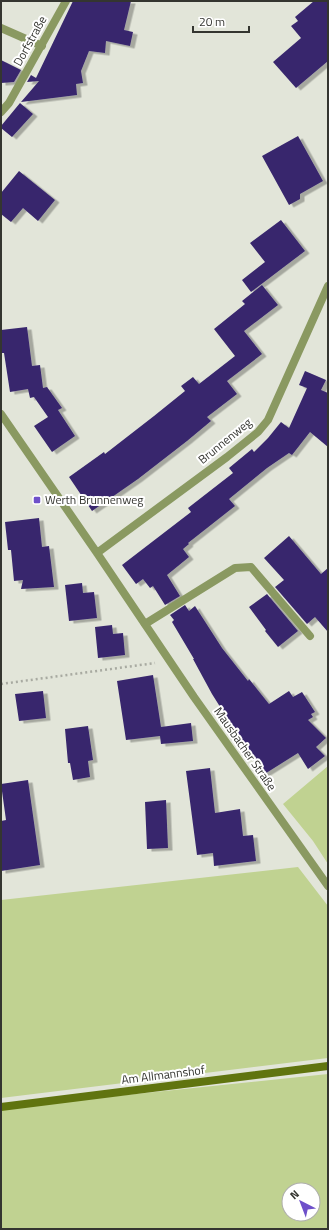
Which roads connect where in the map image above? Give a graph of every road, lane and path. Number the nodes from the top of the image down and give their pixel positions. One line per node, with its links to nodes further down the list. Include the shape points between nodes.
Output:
1 (66, 1): 3 (street, Dorfstraße)
2 (1, 28): 3 (street)
3 (42, 46): 4 (street, Dorfstraße, via 9,103)
4 (1, 112)
5 (328, 286): 7 (street, Brunnenweg, via 268,420 258,432)
6 (1, 414): 7 (street, Mausbacher Straße)
7 (97, 553): 8 (street, Mausbacher Straße)
8 (145, 624): 9 (street, via 235,568 251,567); 10 (street, Mausbacher Straße)
9 (310, 636)
10 (170, 661): 11 (path); 12 (street, Mausbacher Straße)
11 (1, 684)
12 (328, 886)
13 (328, 1066): 14 (street, Am Allmannshof)
14 (1, 1107)

